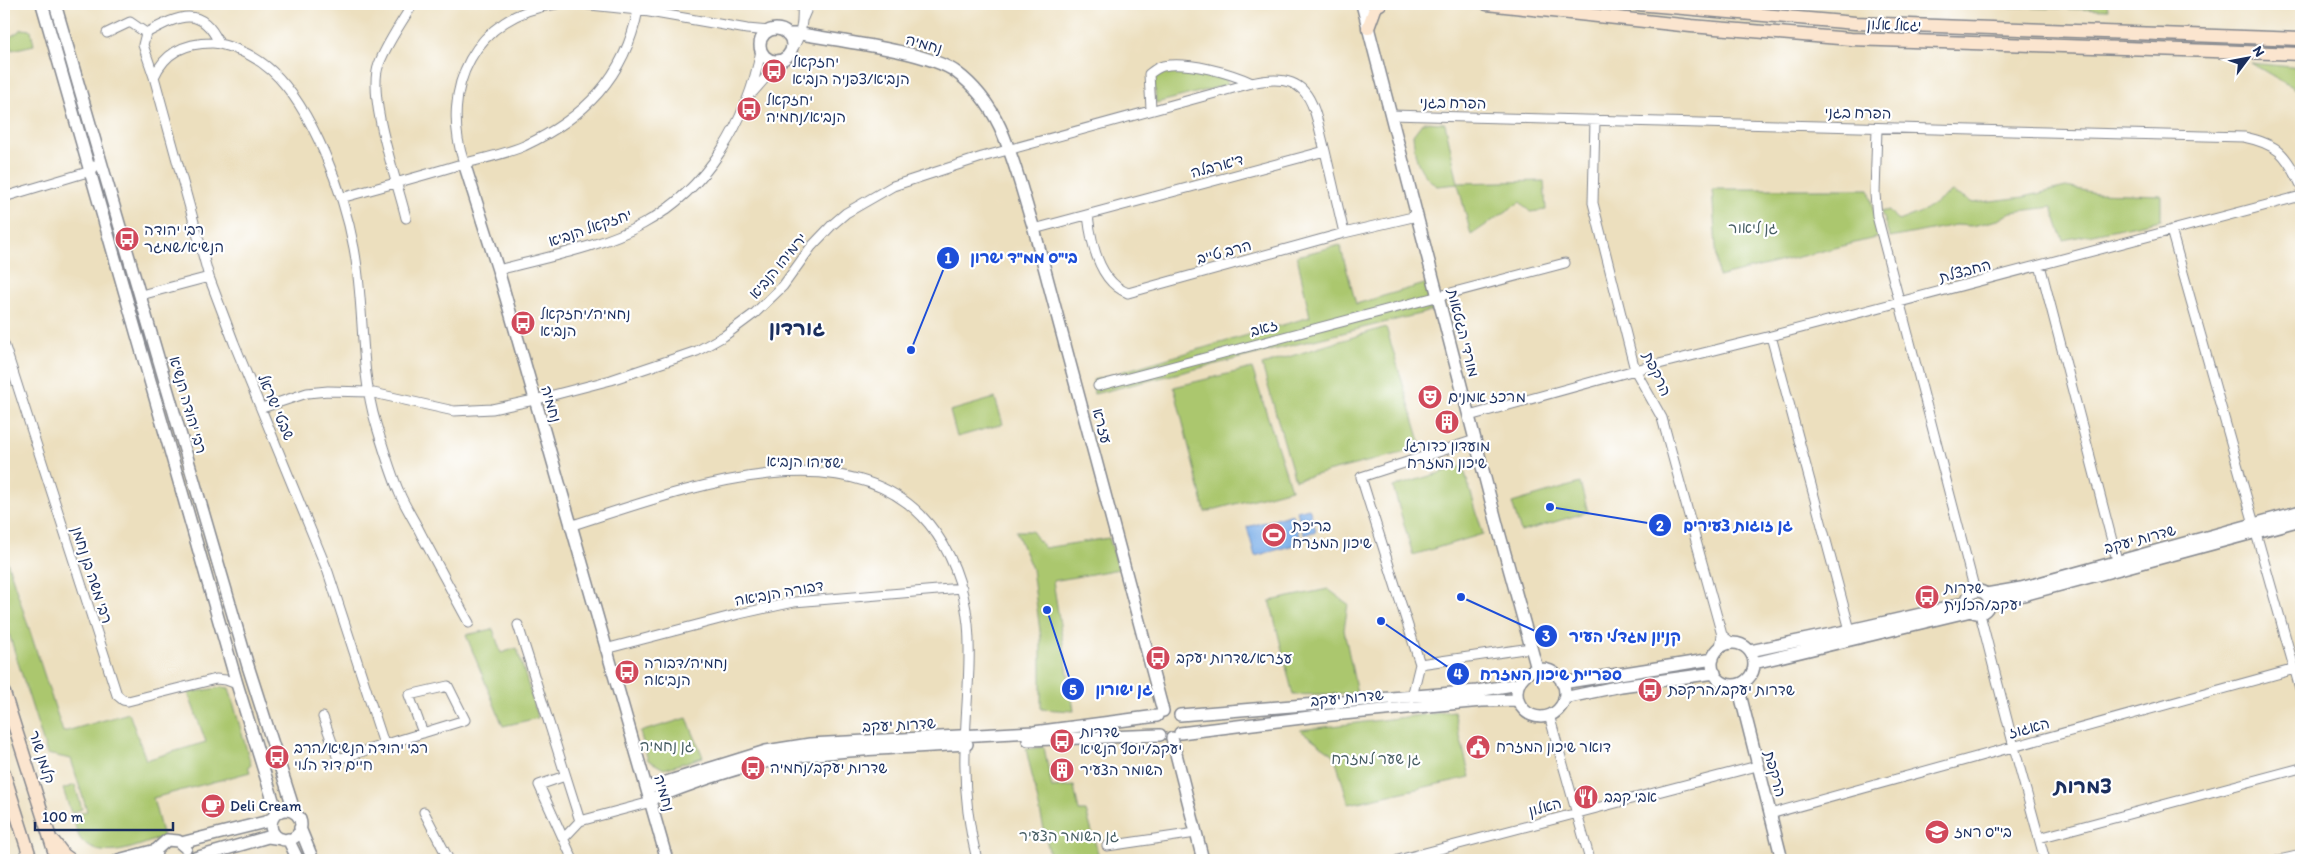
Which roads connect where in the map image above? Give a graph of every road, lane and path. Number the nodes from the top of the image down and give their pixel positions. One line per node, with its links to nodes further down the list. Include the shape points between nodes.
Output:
1 (42, 4): 37 (street, רבי יהודה הנשיא)
2 (55, 4): 35 (street, רבי יהודה הנשיא)
3 (413, 4): 39 (street, via 378,65 376,79 387,146)
4 (557, 4): 36 (street, נחמיה, via 514,15 498,26 475,51 458,94 457,130)
5 (581, 4): 12 (street)
6 (802, 4): 13 (street)
7 (809, 4): 13 (street)
8 (1362, 4): 14 (street, מורדי הגטאות)
9 (1380, 4): 14 (main road, via 1376,6)
10 (1487, 4): 24 (main road, יגאל אלון, via 1852,40)
11 (1637, 4): 20 (main road, יגאל אלון, via 1855,23)
12 (638, 10): 15 (street); 36 (street, via 618,64 604,88 580,113 523,146)
13 (803, 18): 19 (street)
14 (1368, 28): 30 (street, מורדי הגטאות)
15 (770, 31): 18 (street, via 779,30); 22 (street, via 762,37)
16 (107, 33): 17 (street, via 130,22)
17 (146, 33): 21 (street, via 174,20 199,18 213,30); 26 (street, שבטי ישראל, via 143,45)
18 (787, 34): 19 (street, נחמיה); 23 (street)
19 (801, 34): 23 (street); 33 (street, נחמיה, via 921,57 954,70 985,100)
20 (2301, 39)
21 (219, 43): 26 (street, via 187,46 173,52 160,64); 43 (street, via 249,54 272,71 288,90 328,162)
22 (761, 51): 25 (street, via 772,61); 28 (street, יחזקאל הנביא)
23 (791, 51): 25 (street)
24 (2301, 54)
25 (782, 60): 28 (street, יחזקאל הנביא)
26 (154, 77): 53 (street, שבטי ישראל)
27 (1252, 83): 29 (street, ירמיהו הנביא); 29 (street, via 1217,70 1162,66 1149,74); 34 (street, ירמיהו הנביא, via 1285,79 1300,88 1313,105)
28 (749, 96): 52 (street, יחזקאל הנביא, via 718,157 690,188 660,213 624,233)
29 (1151, 110): 33 (street, ירמיהו הנביא)
30 (1391, 115): 31 (street, הפרח בגני); 45 (street, מורדי הגטאות)
31 (1595, 120): 32 (street, הפרח בגני); 59 (street, הרקפת, via 1593,204)
32 (1877, 128): 40 (street, הפרח בגני, via 2244,137 2263,141 2279,151 2291,164); 56 (street, via 1877,216)
33 (1009, 150): 47 (street, עזרא); 62 (street, ירמיהו הנביא, via 909,179 846,213 811,247 783,286 755,313 697,351 611,380)
34 (1325, 151): 44 (street, ד'ארבלה); 49 (street)
35 (100, 160): 37 (street); 38 (street, רבי יהודה הנשיא)
36 (464, 163): 39 (street); 52 (street, נחמיה)
37 (91, 171): 38 (street); 42 (street); 90 (street, רבי יהודה הנשיא)
38 (105, 176): 54 (street, רבי יהודה הנשיא)
39 (398, 183): 43 (street); 46 (street)
40 (2301, 185)
41 (2301, 196): 48 (street, החבצלת)
42 (4, 197)
43 (341, 198): 61 (street, via 362,296)
44 (1088, 215): 47 (street, ד'ארבלה); 49 (street, הרב טייב, via 1089,230 1102,267 1110,282 1128,293)
45 (1416, 216): 49 (street, הרב טייב); 55 (street, מורדי הגטאות)
46 (406, 218)
47 (1034, 228): 98 (street, עזרא)
48 (2171, 230): 51 (street, החבצלת); 69 (street)
49 (1344, 233)
50 (1565, 263): 55 (street, זאב)
51 (2040, 265): 56 (street, החבצלת); 70 (street)
52 (498, 270): 62 (street, נחמיה)
53 (209, 277): 54 (street); 63 (street, שבטי ישראל)
54 (141, 295): 114 (street, רבי יהודה הנשיא, via 248,666)
55 (1438, 296): 60 (street, זאב); 64 (street, מורדי הגטאות)
56 (1898, 303): 57 (street, החבצלת); 72 (street)
57 (1771, 336): 59 (street, החבצלת); 76 (street)
58 (4, 344): 90 (street, רבי משה בן נחמן, via 117,695 128,701 221,679)
59 (1636, 370): 64 (street, החבצלת); 77 (street, הרקפת, via 1662,418)
60 (1098, 386)
61 (369, 392): 62 (street, ירמיהו הנביא, via 454,410 492,409); 63 (street, ירמיהו הנביא, via 307,393); 74 (street, via 399,493)
62 (534, 400): 68 (street, נחמיה)
63 (262, 408): 106 (street, שבטי ישראל, via 328,572)
64 (1469, 416): 65 (street, מורדי הגטאות)
65 (1475, 440): 79 (street, מורדי הגטאות); 85 (street, via 1361,477)
66 (2301, 510): 69 (street, שדרות יעקב)
67 (2301, 520): 69 (street, שדרות יעקב)
68 (570, 526): 71 (street, ישעיהו הנביא, via 747,476 781,472 843,474 874,483 921,514 939,537); 81 (street, נחמיה)
69 (2255, 528): 70 (street, שדרות יעקב); 72 (street, שדרות יעקב); 87 (street)
70 (2117, 560): 72 (street, שדרות יעקב)
71 (962, 588): 81 (street, דבורה הנביאה, via 794,602); 105 (street, ישעיהו הנביא, via 969,651)
72 (1984, 596): 73 (street, via 1970,595); 73 (street, via 1987,610)
73 (1973, 608): 76 (street, via 1947,608); 84 (street); 107 (street)
74 (469, 622)
75 (518, 625): 111 (street)
76 (1850, 630): 82 (street)
77 (1722, 635): 78 (street); 80 (street, הרקפת)
78 (1732, 643): 80 (street); 82 (street)
79 (1531, 648): 85 (street); 86 (street, מורדי הגטאות)
80 (1720, 648): 83 (street)
81 (606, 649): 112 (street, נחמיה)
82 (1750, 651): 84 (street)
83 (1713, 659): 88 (street); 89 (street)
84 (1754, 663): 92 (street, via 1751,675)
85 (1420, 664): 95 (street)
86 (1537, 669): 89 (street, via 1552,672); 91 (street, via 1526,674)
87 (2295, 669): 93 (street); 107 (street, האגוז)
88 (1715, 673): 92 (street, via 1719,679); 96 (street, via 1621,686)
89 (1562, 683): 96 (street)
90 (237, 684): 117 (street, רבי יהודה הנשיא)
91 (1519, 684): 95 (street, שדרות יעקב); 97 (street)
92 (1738, 684): 108 (street, הרקפת)
93 (2301, 692)
94 (4, 693): 121 (main road, קלמן שור)
95 (1412, 697): 99 (street, שדרות יעקב)
96 (1564, 698): 100 (street)
97 (1518, 700): 100 (street, via 1534,716); 104 (street, שדרות יעקב, via 1310,716)
98 (1160, 713): 99 (street, via 1174,710); 103 (street, via 1154,724); 105 (street, שדרות יעקב)
99 (1180, 715): 104 (street, via 1183,724)
100 (1550, 715): 115 (street)
101 (323, 717): 106 (street, via 338,759)
102 (423, 733): 102 (street, via 409,695 448,686 465,720); 106 (street)
103 (1160, 735): 104 (street); 105 (street, שדרות יעקב)
104 (1176, 735): 120 (street)
105 (965, 740): 112 (street, שדרות יעקב, via 810,744 784,748 732,760); 139 (street, ישעיהו הנביא, via 966,802)
106 (384, 744)
107 (2014, 747): 116 (street, האגוז); 123 (street)
108 (1757, 766): 115 (street, האלון); 116 (street, הרקפת)
109 (2301, 768): 123 (street)
110 (4, 774): 129 (main road)
111 (565, 776): 118 (street); 122 (street, via 539,785)
112 (650, 796): 118 (street); 138 (street, נחמיה)
113 (424, 812): 136 (street)
114 (295, 813): 117 (street, via 286,810); 119 (street)
115 (1577, 813): 141 (street, האלון); 142 (street)
116 (1770, 814): 143 (street, הרקפת)
117 (275, 815): 124 (street, via 272,830); 125 (street, via 265,822)
118 (580, 821): 122 (street)
119 (300, 828): 124 (street, via 296,835); 135 (street)
120 (1196, 833): 126 (street); 140 (street)
121 (50, 836): 130 (main road, קלמן שור); 131 (main road)
122 (564, 838): 137 (street)
123 (2039, 838): 144 (street)
124 (285, 839): 133 (street, via 268,837); 134 (street)
125 (181, 843): 127 (street, via 167,840); 133 (street, via 187,850)
126 (1107, 846)
127 (155, 855): 132 (street)
128 (2301, 855): 145 (street)
129 (31, 860)
130 (57, 860)
131 (71, 860)
132 (118, 860)
133 (188, 860)
134 (298, 860)
135 (313, 860)
136 (449, 860)
137 (573, 860)
138 (667, 860)
139 (977, 860)
140 (1203, 860)
141 (1398, 860)
142 (1590, 860)
143 (1782, 860)
144 (2045, 860)
145 (2279, 860)

